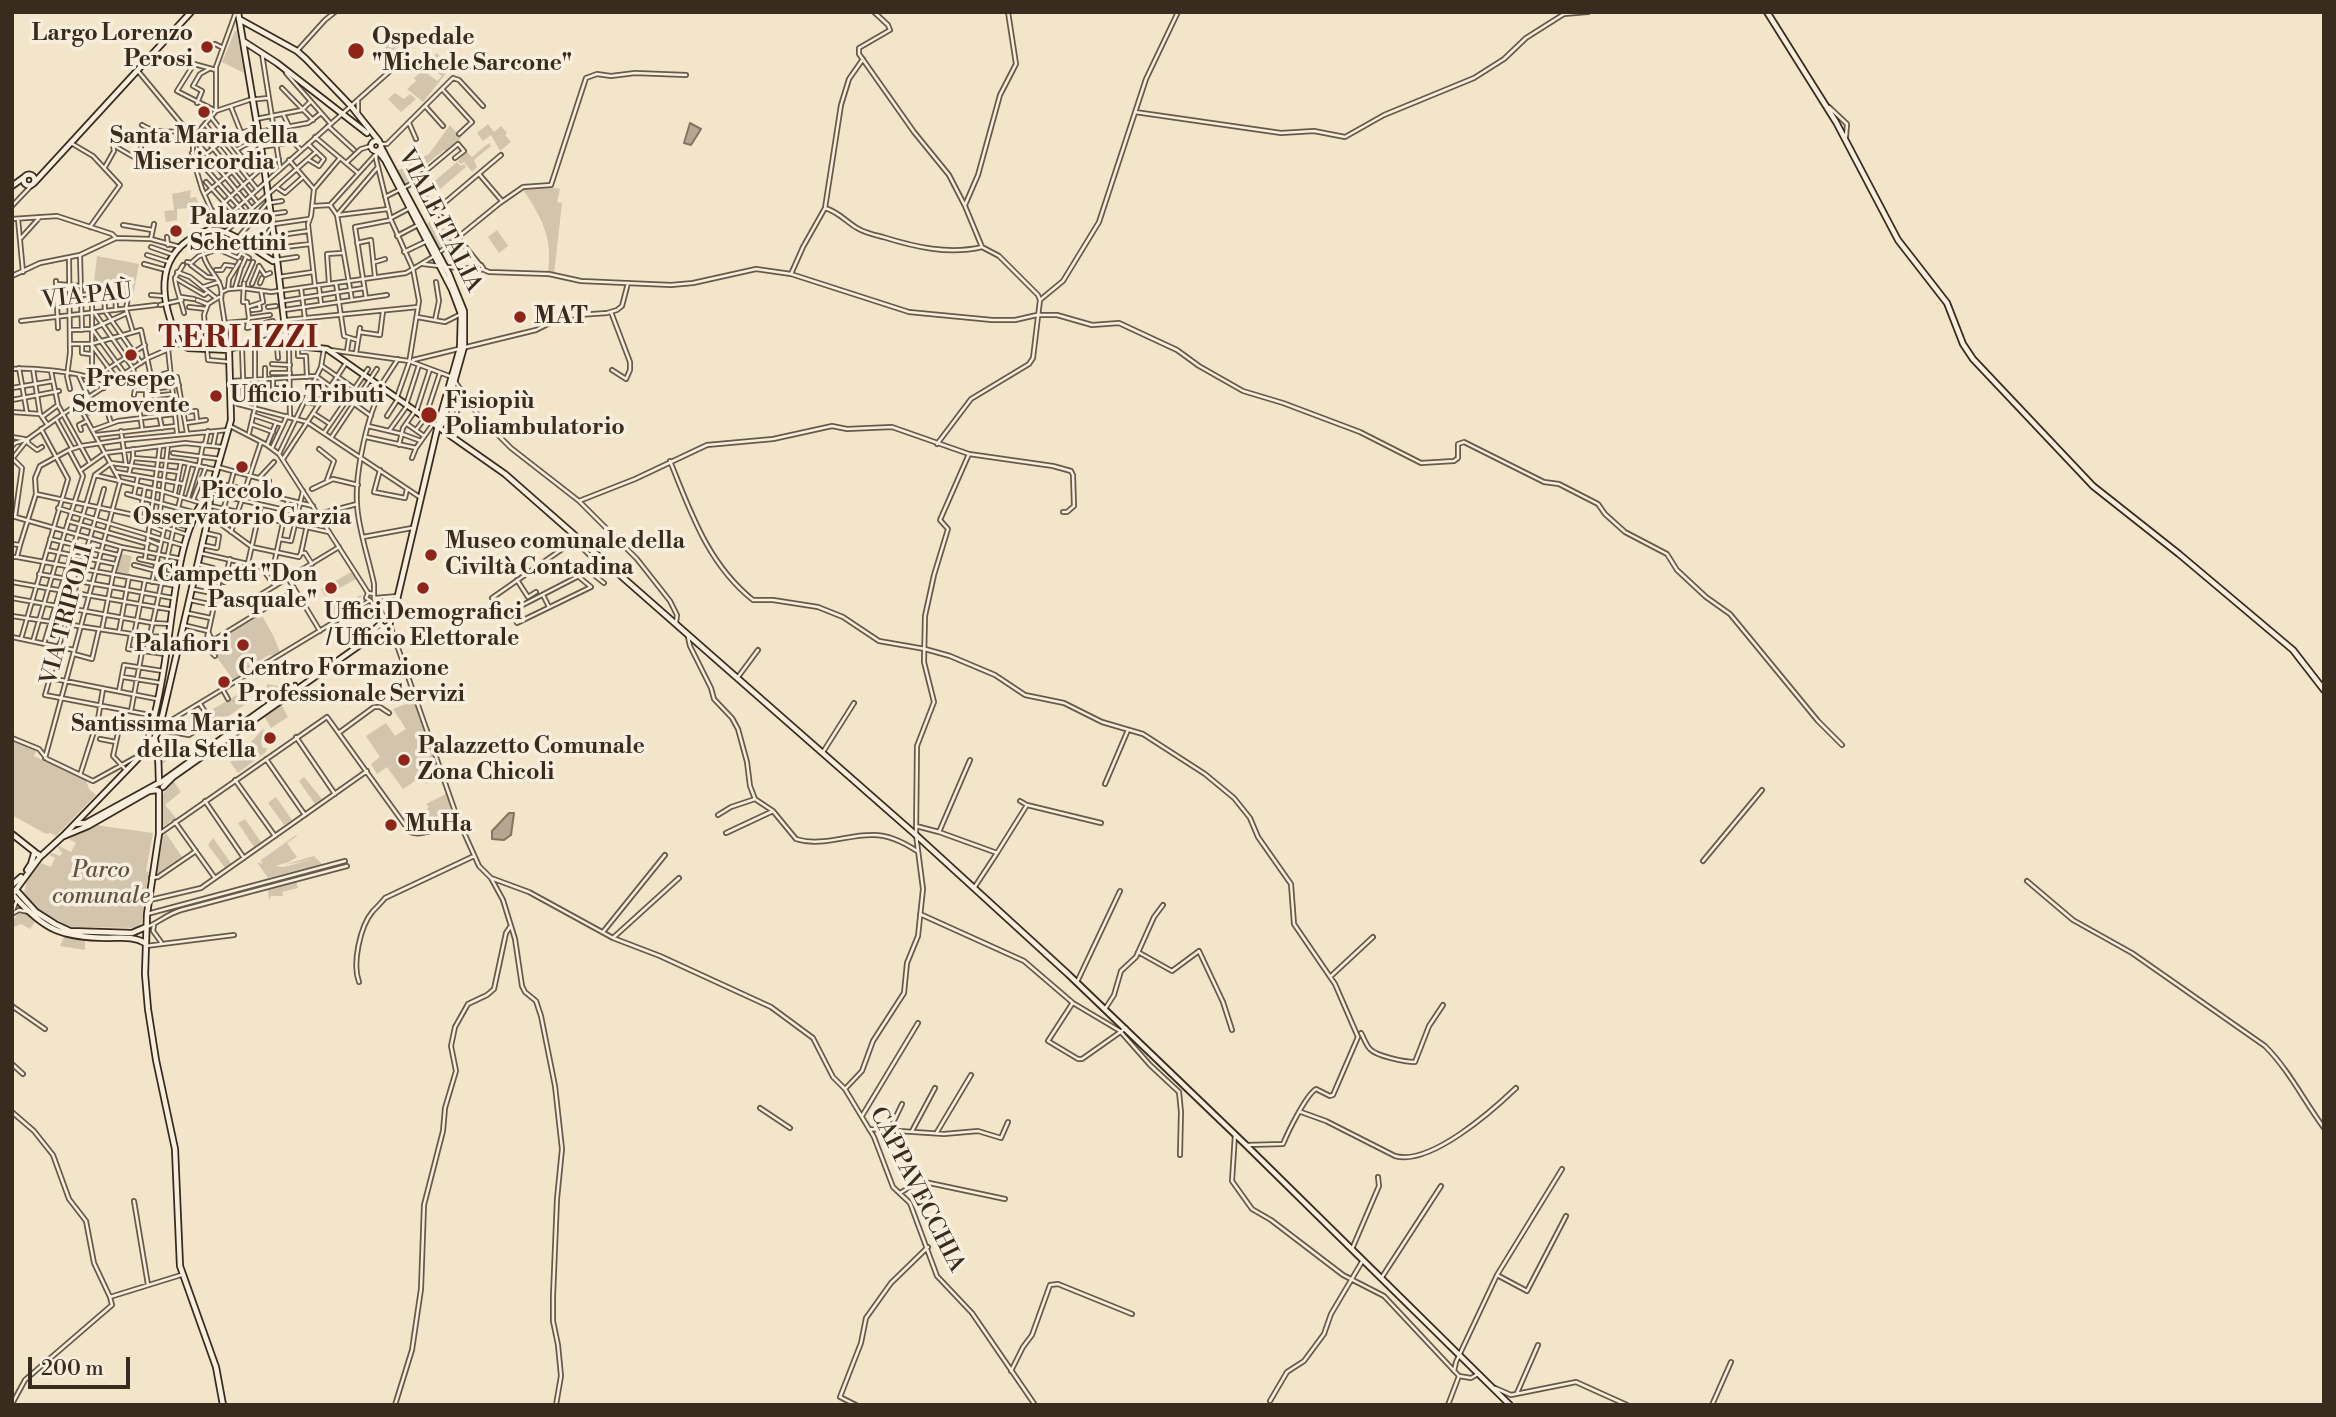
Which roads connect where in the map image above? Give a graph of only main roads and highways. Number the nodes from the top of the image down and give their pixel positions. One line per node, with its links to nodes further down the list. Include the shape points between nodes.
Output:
1 (191, 12): 9 (main road)
2 (1767, 12): 22 (main road, via 1826,106 1898,240 1947,303 1973,359 2093,486 2293,650)
3 (238, 20): 4 (main road); 5 (main road, via 296,51)
4 (243, 40): 6 (main road); 15 (main road)
5 (364, 122): 6 (main road); 8 (main road)
6 (367, 132): 7 (main road)
7 (371, 145): 8 (main road, via 373,150); 8 (main road, via 374,141)
8 (379, 148): 13 (main road, VIALE ITALIA)
9 (44, 171): 10 (main road); 11 (main road)
10 (32, 176): 11 (main road); 11 (main road, via 27,174)
11 (28, 183): 12 (main road)
12 (12, 186)
13 (402, 189): 14 (main road, VIALE ITALIA); 14 (main road, VIALE ITALIA, via 426,241)
14 (438, 254): 16 (main road, VIALE ITALIA)
15 (277, 260): 18 (main road, via 288,345 325,349); 19 (main road, via 223,231 208,230 180,247 166,270 160,305 180,344 229,350 235,404)
16 (442, 267): 17 (main road, VIALE ITALIA, via 461,314); 17 (main road, VIALE ITALIA, via 464,311)
17 (462, 348): 18 (main road, VIALE ITALIA)
18 (439, 428): 29 (main road, VIALE ITALIA, via 398,596 385,623); 41 (main road, via 505,474 916,835 1077,982)
19 (210, 493): 20 (main road); 21 (main road)
20 (201, 503): 21 (main road); 23 (main road, via 180,568)
21 (211, 506): 24 (main road)
22 (2324, 690)
23 (155, 716): 24 (main road); 25 (main road)
24 (161, 720): 26 (main road)
25 (152, 728): 26 (main road); 27 (main road); 28 (main road)
26 (159, 729): 27 (main road)
27 (155, 739): 28 (main road); 29 (main road)
28 (144, 750): 30 (main road)
29 (159, 786): 31 (main road); 33 (main road); 38 (main road, via 159,834)
30 (79, 818): 31 (main road); 32 (main road)
31 (86, 823): 32 (main road)
32 (74, 824): 33 (main road); 35 (main road)
33 (80, 829): 35 (main road)
34 (12, 834): 36 (main road)
35 (63, 836): 36 (main road)
36 (36, 855): 37 (main road)
37 (14, 890): 38 (main road, via 36,912 70,931 132,933); 39 (main road, via 29,912 52,929 69,935 132,938)
38 (147, 927): 39 (main road)
39 (146, 944): 40 (main road, via 145,977 156,1060 175,1149 182,1275 216,1367)
40 (223, 1405)
41 (1510, 1405)

